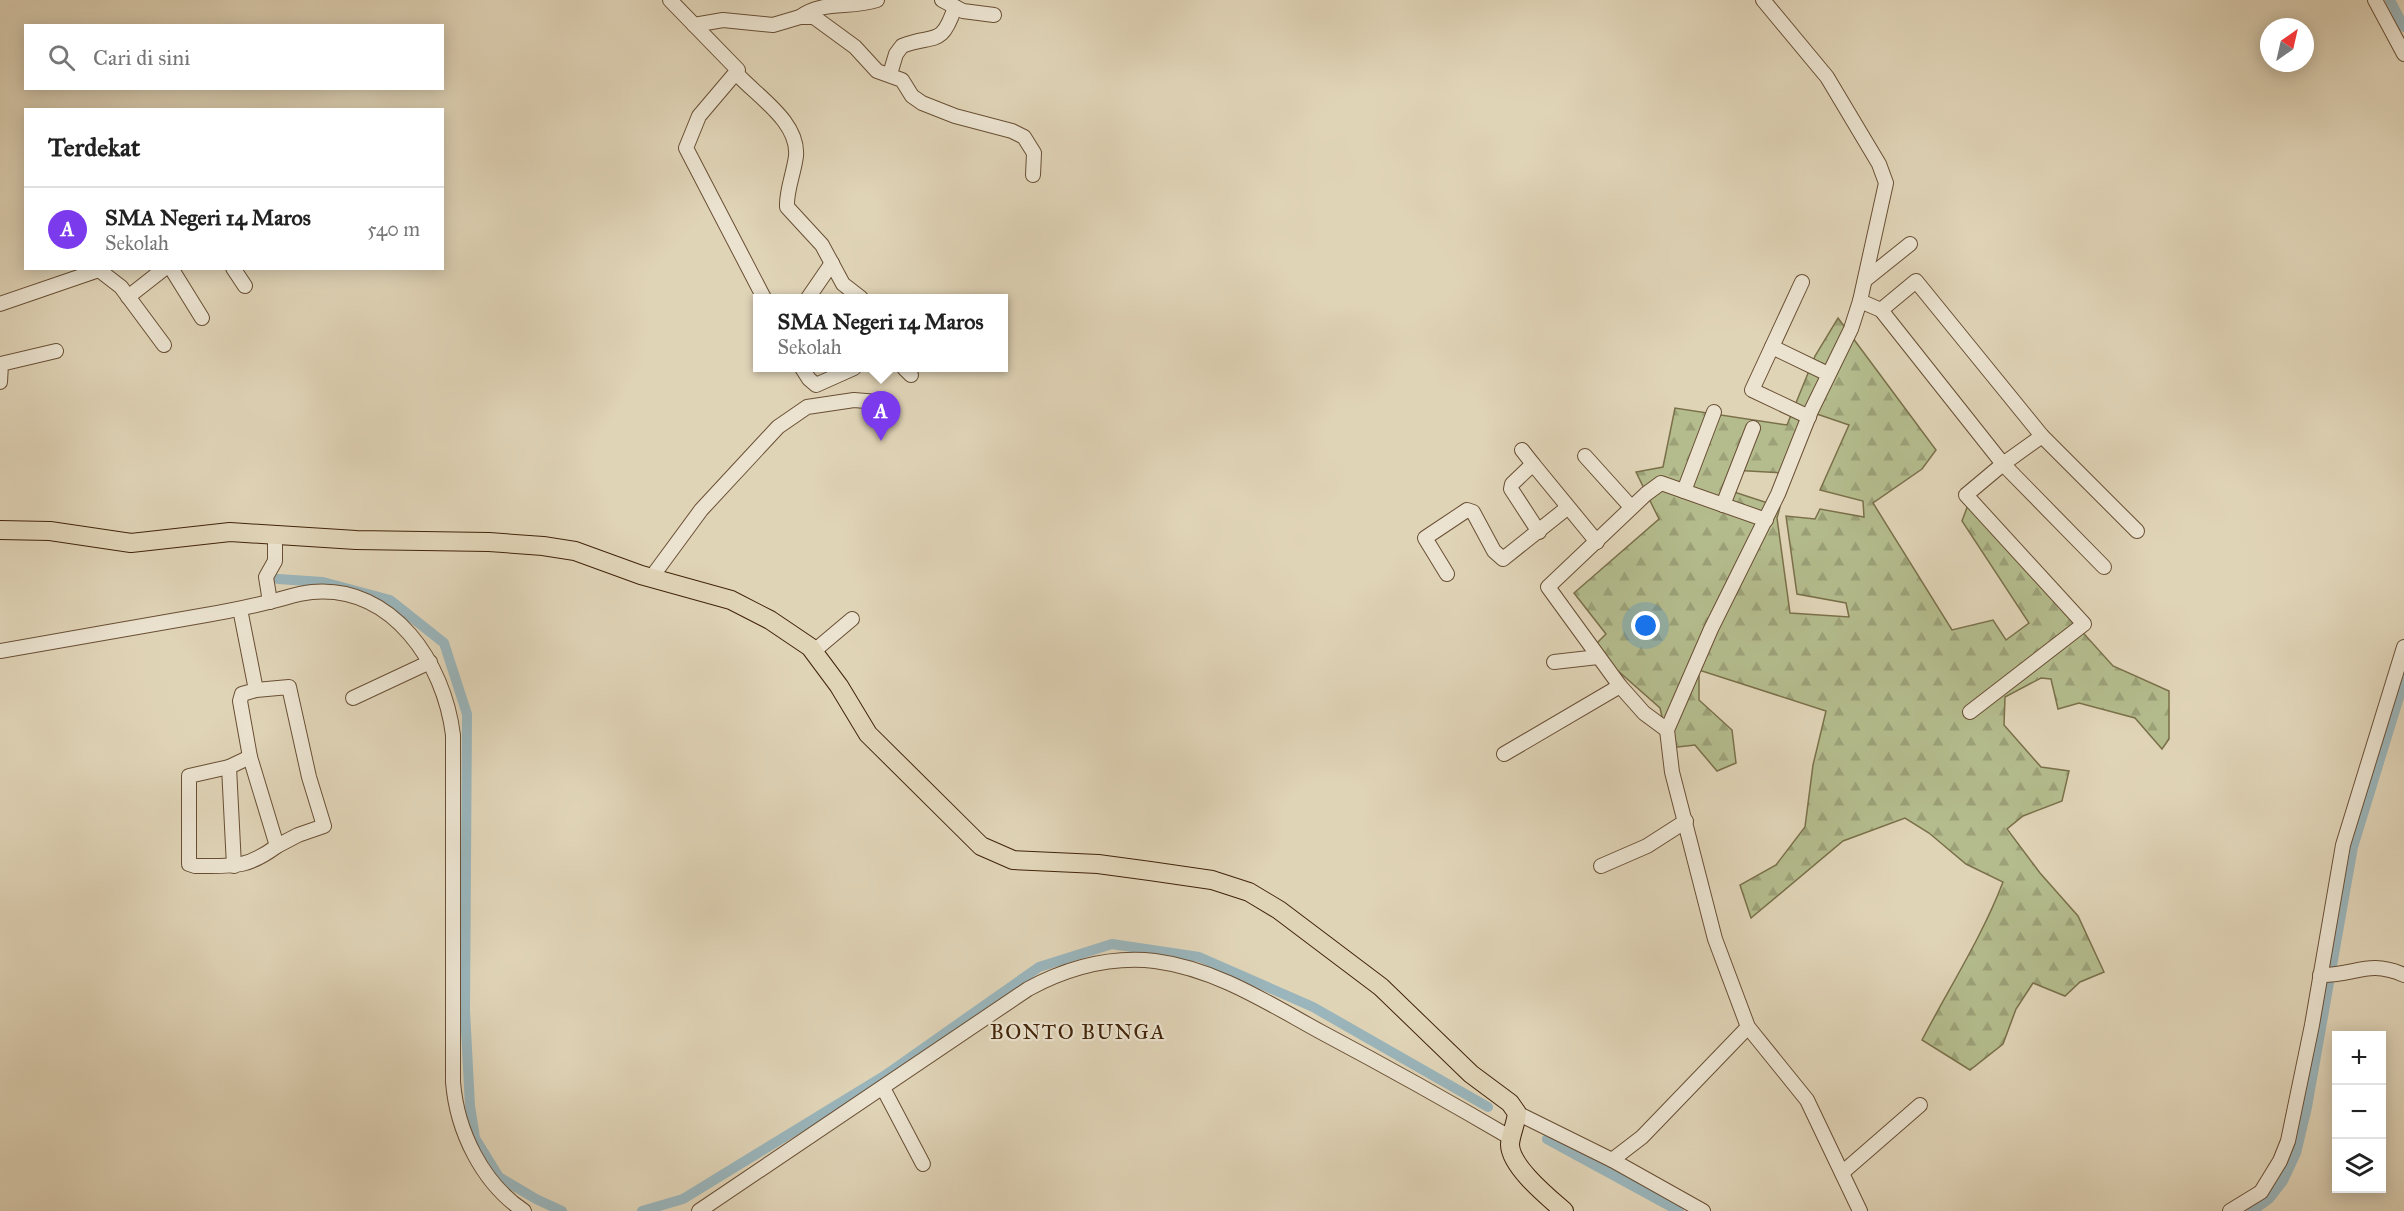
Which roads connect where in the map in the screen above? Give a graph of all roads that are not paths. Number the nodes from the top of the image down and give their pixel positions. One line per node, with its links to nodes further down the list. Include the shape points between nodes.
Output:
1 (670, 0): 9 (street)
2 (877, 0): 8 (street, via 824,4)
3 (942, 0): 6 (street)
4 (1763, 0): 19 (street, via 1827,77 1884,172 1886,183)
5 (2375, 0): 10 (street)
6 (955, 7): 7 (street); 12 (street, via 949,28 943,34 897,51)
7 (994, 15)
8 (800, 17): 9 (street, via 773,25 723,20); 12 (street, via 822,21 877,71)
9 (694, 25): 11 (street, via 734,64)
10 (2404, 54)
11 (738, 74): 15 (street, via 792,132 796,155 787,207 822,245); 22 (street, via 699,116 686,148)
12 (890, 74): 13 (street, via 902,80 922,103 1024,138 1034,153)
13 (1033, 175)
14 (1910, 244): 19 (street)
15 (832, 262): 23 (street); 24 (street, via 843,284)
16 (162, 270): 25 (street)
17 (172, 270): 29 (street)
18 (234, 270): 21 (street)
19 (1865, 280): 26 (street)
20 (1802, 282): 31 (street)
21 (245, 286)
22 (762, 294)
23 (811, 294)
24 (856, 294)
25 (128, 297): 27 (street, via 99,270); 30 (street)
26 (1860, 301): 28 (street); 36 (street)
27 (0, 303)
28 (1881, 310): 42 (street, via 1916,281); 46 (street)
29 (202, 318)
30 (164, 345)
31 (1772, 347): 36 (street); 40 (street, via 1752,390)
32 (56, 351): 33 (street)
33 (1, 364): 37 (street)
34 (805, 372): 35 (street, via 816,385)
35 (841, 372)
36 (1828, 374): 40 (street)
37 (0, 382)
38 (878, 402): 59 (street, via 851,400 807,407 778,427 701,510)
39 (1714, 412): 47 (street)
40 (1809, 417): 51 (street)
41 (1753, 428): 48 (street)
42 (2042, 436): 46 (street); 54 (street)
43 (1522, 450): 45 (street)
44 (1586, 456): 49 (street)
45 (1533, 464): 50 (street); 53 (street, via 1511,489)
46 (2003, 464): 57 (street); 72 (street, via 1966,495 2084,624)
47 (1684, 491): 48 (street); 49 (street, via 1661,483)
48 (1723, 505): 51 (street)
49 (1631, 507): 56 (street)
50 (1567, 508): 53 (street); 56 (street)
51 (1766, 520): 73 (street, via 1711,629)
52 (0, 530): 55 (main road, via 50,531 131,543 230,532)
53 (1539, 531): 58 (street, via 1502,559 1473,512 1467,510 1425,538)
54 (2137, 531)
55 (275, 535): 59 (main road, via 543,546 575,551); 60 (street, via 275,561)
56 (1597, 542): 66 (street, via 1548,587)
57 (2104, 567)
58 (1447, 574)
59 (651, 578): 65 (main road, via 739,603)
60 (268, 589): 61 (street); 67 (street, via 320,591 367,601 404,627)
61 (240, 609): 64 (street); 70 (street)
62 (852, 619): 65 (street)
63 (2404, 647): 81 (street, via 2343,845)
64 (0, 651)
65 (814, 651): 86 (main road, via 868,734 981,846 1013,860 1150,871 1212,880 1249,892 1381,987 1471,1074 1510,1103)
66 (1598, 657): 68 (street); 69 (street)
67 (430, 662): 71 (street); 92 (street, via 447,700 453,735 453,1082 457,1111 479,1165)
68 (1554, 662)
69 (1620, 686): 73 (street, via 1644,713); 74 (street)
70 (256, 690): 75 (street, via 244,693 240,700); 78 (street, via 289,687 324,826)
71 (353, 698)
72 (1970, 712)
73 (1667, 730): 77 (street, via 1672,772)
74 (1503, 754)
75 (250, 757): 76 (street); 78 (street)
76 (229, 766): 79 (street); 79 (street, via 189,776 189,861 195,866)
77 (1686, 820): 80 (street, via 1647,846); 83 (street, via 1715,939)
78 (277, 846): 79 (street, via 256,861)
79 (234, 866)
80 (1601, 866)
81 (2328, 975): 82 (street, via 2374,967); 91 (street, via 2288,1141 2270,1179)
82 (2404, 975)
83 (1748, 1027): 88 (street, via 1642,1137); 90 (street, via 1807,1100)
84 (883, 1089): 87 (street, via 1043,981 1095,963 1138,960 1218,977); 89 (street); 93 (street)
85 (1920, 1105): 90 (street)
86 (1516, 1113): 87 (main road); 88 (street)
87 (1511, 1138): 94 (main road, via 1510,1147 1520,1167)
88 (1612, 1160): 95 (street)
89 (923, 1164)
90 (1843, 1172): 96 (street)
91 (2249, 1207): 97 (street)
92 (524, 1211)
93 (699, 1211)
94 (1563, 1211)
95 (1703, 1211)
96 (1860, 1211)
97 (2230, 1211)

